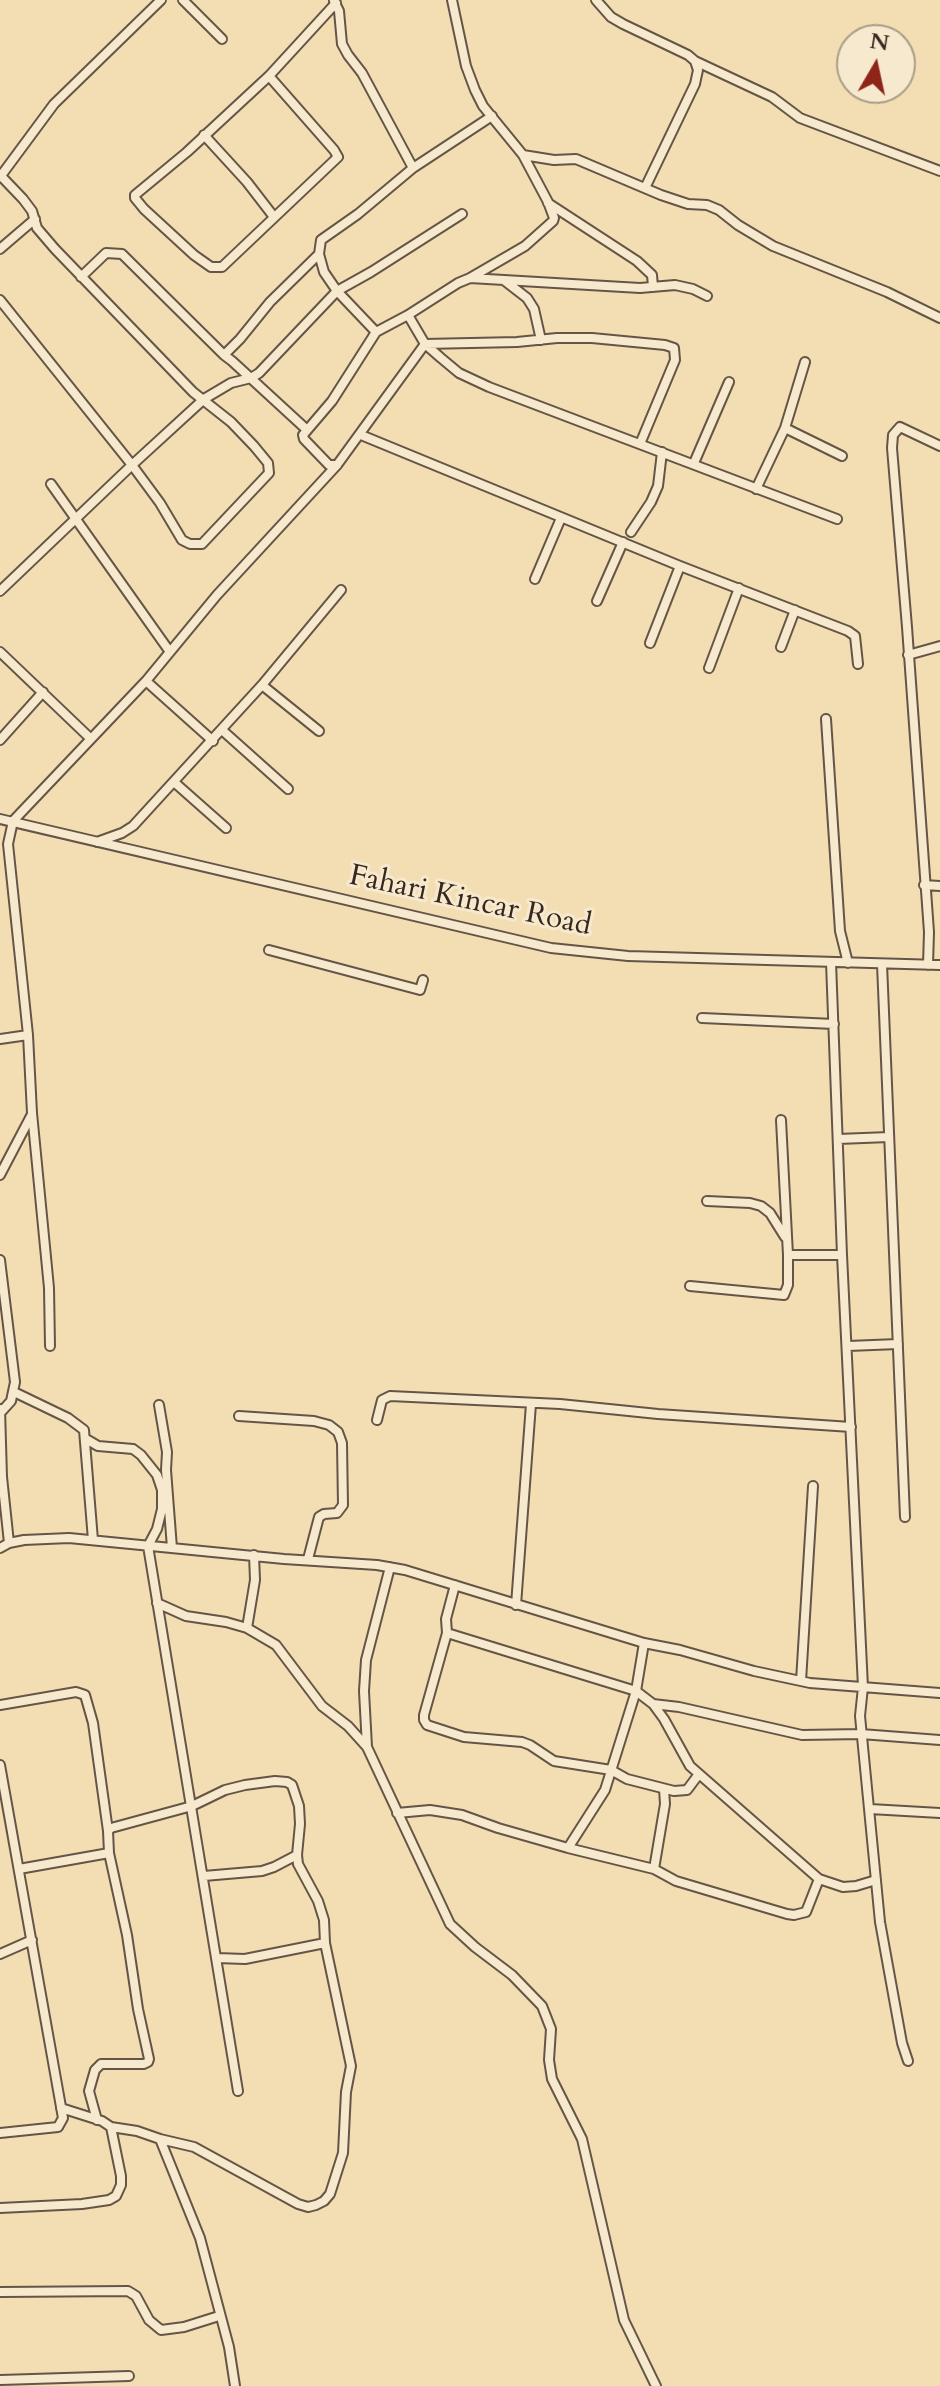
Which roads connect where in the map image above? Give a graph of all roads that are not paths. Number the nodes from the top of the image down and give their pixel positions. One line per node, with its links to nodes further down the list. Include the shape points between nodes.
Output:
1 (161, 0): 14 (street, via 54,104)
2 (183, 0): 6 (street)
3 (452, 0): 9 (street, via 470,78)
4 (596, 0): 7 (street, via 611,17)
5 (335, 2): 8 (street); 12 (street, via 342,44)
6 (222, 39)
7 (695, 61): 13 (street, via 772,97 800,118); 15 (street, via 695,84)
8 (269, 76): 10 (street); 18 (street, via 338,157)
9 (492, 116): 11 (street); 12 (street)
10 (204, 135): 18 (street); 18 (street, via 135,198 211,267 222,267)
11 (523, 155): 15 (street, via 576,159); 16 (street)
12 (413, 168): 21 (street, via 321,240)
13 (940, 171)
14 (0, 176): 19 (street)
15 (645, 188): 30 (street, via 719,210 773,246)
16 (548, 202): 23 (street, via 551,224); 25 (street, via 637,261 652,275)
17 (462, 214): 26 (street)
18 (274, 217)
19 (35, 219): 20 (street); 22 (street, via 37,228)
20 (0, 249)
21 (319, 254): 26 (street); 34 (street)
22 (81, 277): 34 (street, via 106,253 122,254); 38 (street)
23 (470, 278): 24 (street); 29 (street)
24 (504, 280): 25 (street); 32 (street, via 534,309)
25 (653, 287): 27 (street, via 675,285)
26 (337, 291): 31 (street); 36 (street)
27 (707, 296)
28 (0, 300): 47 (street)
29 (408, 315): 31 (street); 33 (street)
30 (940, 318)
31 (376, 332): 40 (street, via 332,401)
32 (541, 340): 33 (street); 42 (street, via 592,338 674,348 675,360)
33 (425, 344): 41 (street); 42 (street, via 459,373 489,387)
34 (224, 355): 36 (street)
35 (805, 362): 39 (street)
36 (251, 378): 38 (street); 40 (street)
37 (729, 382): 46 (street)
38 (204, 399): 47 (street); 47 (street, via 254,446 269,473 202,544 182,540)
39 (785, 428): 45 (street); 50 (street)
40 (306, 429): 48 (street, via 304,439 329,465)
41 (361, 435): 48 (street); 51 (street)
42 (640, 444): 44 (street)
43 (940, 446): 68 (street, via 900,427 893,435)
44 (662, 452): 46 (street); 54 (street, via 658,486)
45 (842, 456)
46 (694, 463): 50 (street)
47 (132, 465): 53 (street)
48 (337, 465): 67 (street)
49 (51, 484): 53 (street)
50 (756, 489): 52 (street)
51 (561, 518): 55 (street); 57 (street)
52 (837, 519)
53 (75, 520): 60 (street); 67 (street)
54 (631, 532)
55 (623, 542): 56 (street); 61 (street)
56 (680, 566): 58 (street); 63 (street)
57 (535, 579)
58 (739, 588): 62 (street); 70 (street)
59 (341, 590): 72 (street)
60 (0, 591)
61 (597, 601)
62 (795, 610): 65 (street); 69 (street, via 855,636)
63 (650, 643)
64 (940, 646): 68 (street)
65 (781, 647)
66 (0, 652): 73 (street)
67 (170, 652): 71 (street)
68 (908, 655): 86 (street)
69 (858, 664)
70 (709, 668)
71 (146, 681): 77 (street); 79 (street)
72 (262, 685): 75 (street); 76 (street)
73 (43, 692): 77 (street); 78 (street)
74 (826, 719): 90 (street, via 840,931)
75 (222, 730): 79 (street); 81 (street)
76 (319, 731)
77 (91, 739): 83 (street)
78 (0, 740)
79 (213, 741): 80 (street)
80 (174, 782): 84 (street); 85 (street, via 133,826)
81 (288, 789)
82 (0, 819): 83 (street, Fahari Kincar Road)
83 (13, 821): 85 (street, Fahari Kincar Road); 97 (street, via 8,844)
84 (226, 828)
85 (96, 843): 89 (street, Fahari Kincar Road, via 551,948 628,956)
86 (924, 885): 87 (street); 92 (street)
87 (940, 886)
88 (269, 950): 94 (street, via 420,990)
89 (831, 962): 90 (street, Fahari Kincar Road); 96 (street)
90 (848, 963): 91 (street, Fahari Kincar Road)
91 (882, 964): 92 (street, Fahari Kincar Road); 101 (street)
92 (928, 965): 93 (street, Fahari Kincar Road)
93 (940, 965)
94 (423, 980)
95 (702, 1018): 96 (street)
96 (834, 1024): 102 (street)
97 (28, 1035): 98 (street); 99 (street)
98 (0, 1039)
99 (32, 1113): 103 (street); 112 (street)
100 (781, 1120): 105 (street)
101 (889, 1137): 102 (street); 111 (street)
102 (838, 1139): 107 (street)
103 (0, 1175)
104 (707, 1201): 105 (street, via 761,1206)
105 (786, 1237): 106 (street)
106 (788, 1255): 107 (street); 110 (street, via 784,1295)
107 (842, 1255): 113 (street)
108 (0, 1260): 109 (street)
109 (1, 1274): 114 (street)
110 (690, 1286)
111 (898, 1344): 113 (street); 123 (street)
112 (50, 1346)
113 (848, 1346): 120 (street)
114 (14, 1392): 117 (street); 121 (street, via 78,1423)
115 (531, 1404): 119 (street, via 390,1396 382,1400); 120 (street); 133 (street)
116 (159, 1405): 127 (street)
117 (0, 1410): 125 (street)
118 (239, 1416): 129 (street, via 314,1421 338,1432 343,1505 337,1513 319,1517)
119 (377, 1420)
120 (851, 1427): 138 (street)
121 (86, 1439): 124 (street); 126 (street, via 98,1446 133,1449 157,1475 162,1509)
122 (813, 1486): 137 (street)
123 (905, 1517)
124 (93, 1540): 125 (street, via 24,1540); 126 (street)
125 (4, 1546)
126 (148, 1546): 127 (street); 132 (street)
127 (172, 1548): 128 (street)
128 (254, 1555): 129 (street); 134 (street)
129 (308, 1559): 130 (street)
130 (390, 1567): 131 (street); 145 (street, via 366,1660)
131 (455, 1585): 133 (street); 135 (street)
132 (157, 1603): 134 (street, via 186,1616); 150 (street)
133 (516, 1605): 136 (street)
134 (247, 1628): 145 (street, via 276,1645 322,1706)
135 (447, 1633): 139 (street); 147 (street, via 424,1715 427,1725 464,1737 522,1742 554,1761)
136 (644, 1643): 137 (street); 139 (street)
137 (801, 1681): 138 (street)
138 (863, 1687): 140 (street); 143 (street)
139 (636, 1691): 141 (street); 147 (street)
140 (940, 1693)
141 (653, 1704): 143 (street, via 802,1735); 148 (street, via 682,1756)
142 (0, 1705): 156 (street, via 76,1692 85,1695)
143 (861, 1734): 144 (street); 151 (street)
144 (940, 1740)
145 (367, 1747): 152 (street)
146 (0, 1765): 154 (street)
147 (611, 1770): 149 (street); 157 (street, via 605,1790)
148 (699, 1774): 149 (street, via 683,1792); 163 (street)
149 (664, 1789): 161 (street)
150 (192, 1806): 156 (street); 159 (street, via 225,1790 287,1782 299,1806); 162 (street)
151 (870, 1809): 153 (street); 164 (street)
152 (397, 1813): 157 (street, via 446,1811); 182 (street, via 450,1924 531,1993 548,2016 552,2079 582,2139 624,2320)
153 (940, 1813)
154 (9, 1814): 155 (street); 160 (street)
155 (0, 1821)
156 (108, 1831): 158 (street)
157 (568, 1848): 161 (street)
158 (109, 1853): 160 (street); 172 (street, via 149,2059 144,2064 101,2064 95,2070 89,2091)
159 (297, 1855): 162 (street, via 262,1871); 166 (street, via 318,1901)
160 (19, 1869): 165 (street)
161 (654, 1869): 163 (street, via 676,1881 794,1915 806,1912)
162 (204, 1876): 168 (street)
163 (819, 1879): 164 (street, via 843,1887)
164 (876, 1880): 169 (street)
165 (32, 1940): 167 (street); 171 (street)
166 (325, 1943): 168 (street, via 258,1957); 175 (street, via 351,2066 343,2153 330,2194 308,2207 298,2204 194,2147)
167 (0, 1954)
168 (217, 1958): 170 (street)
169 (908, 2061)
170 (238, 2091)
171 (61, 2108): 172 (street); 174 (street, via 58,2127)
172 (97, 2120): 173 (street)
173 (111, 2127): 175 (street); 176 (street, via 121,2176 116,2196 82,2204)
174 (0, 2133)
175 (160, 2139): 178 (street, via 200,2238)
176 (0, 2208)
177 (0, 2292): 178 (street, via 128,2291 161,2330)
178 (219, 2316): 181 (street)
179 (129, 2376): 180 (street)
180 (0, 2380)
181 (235, 2386)
182 (656, 2386)

